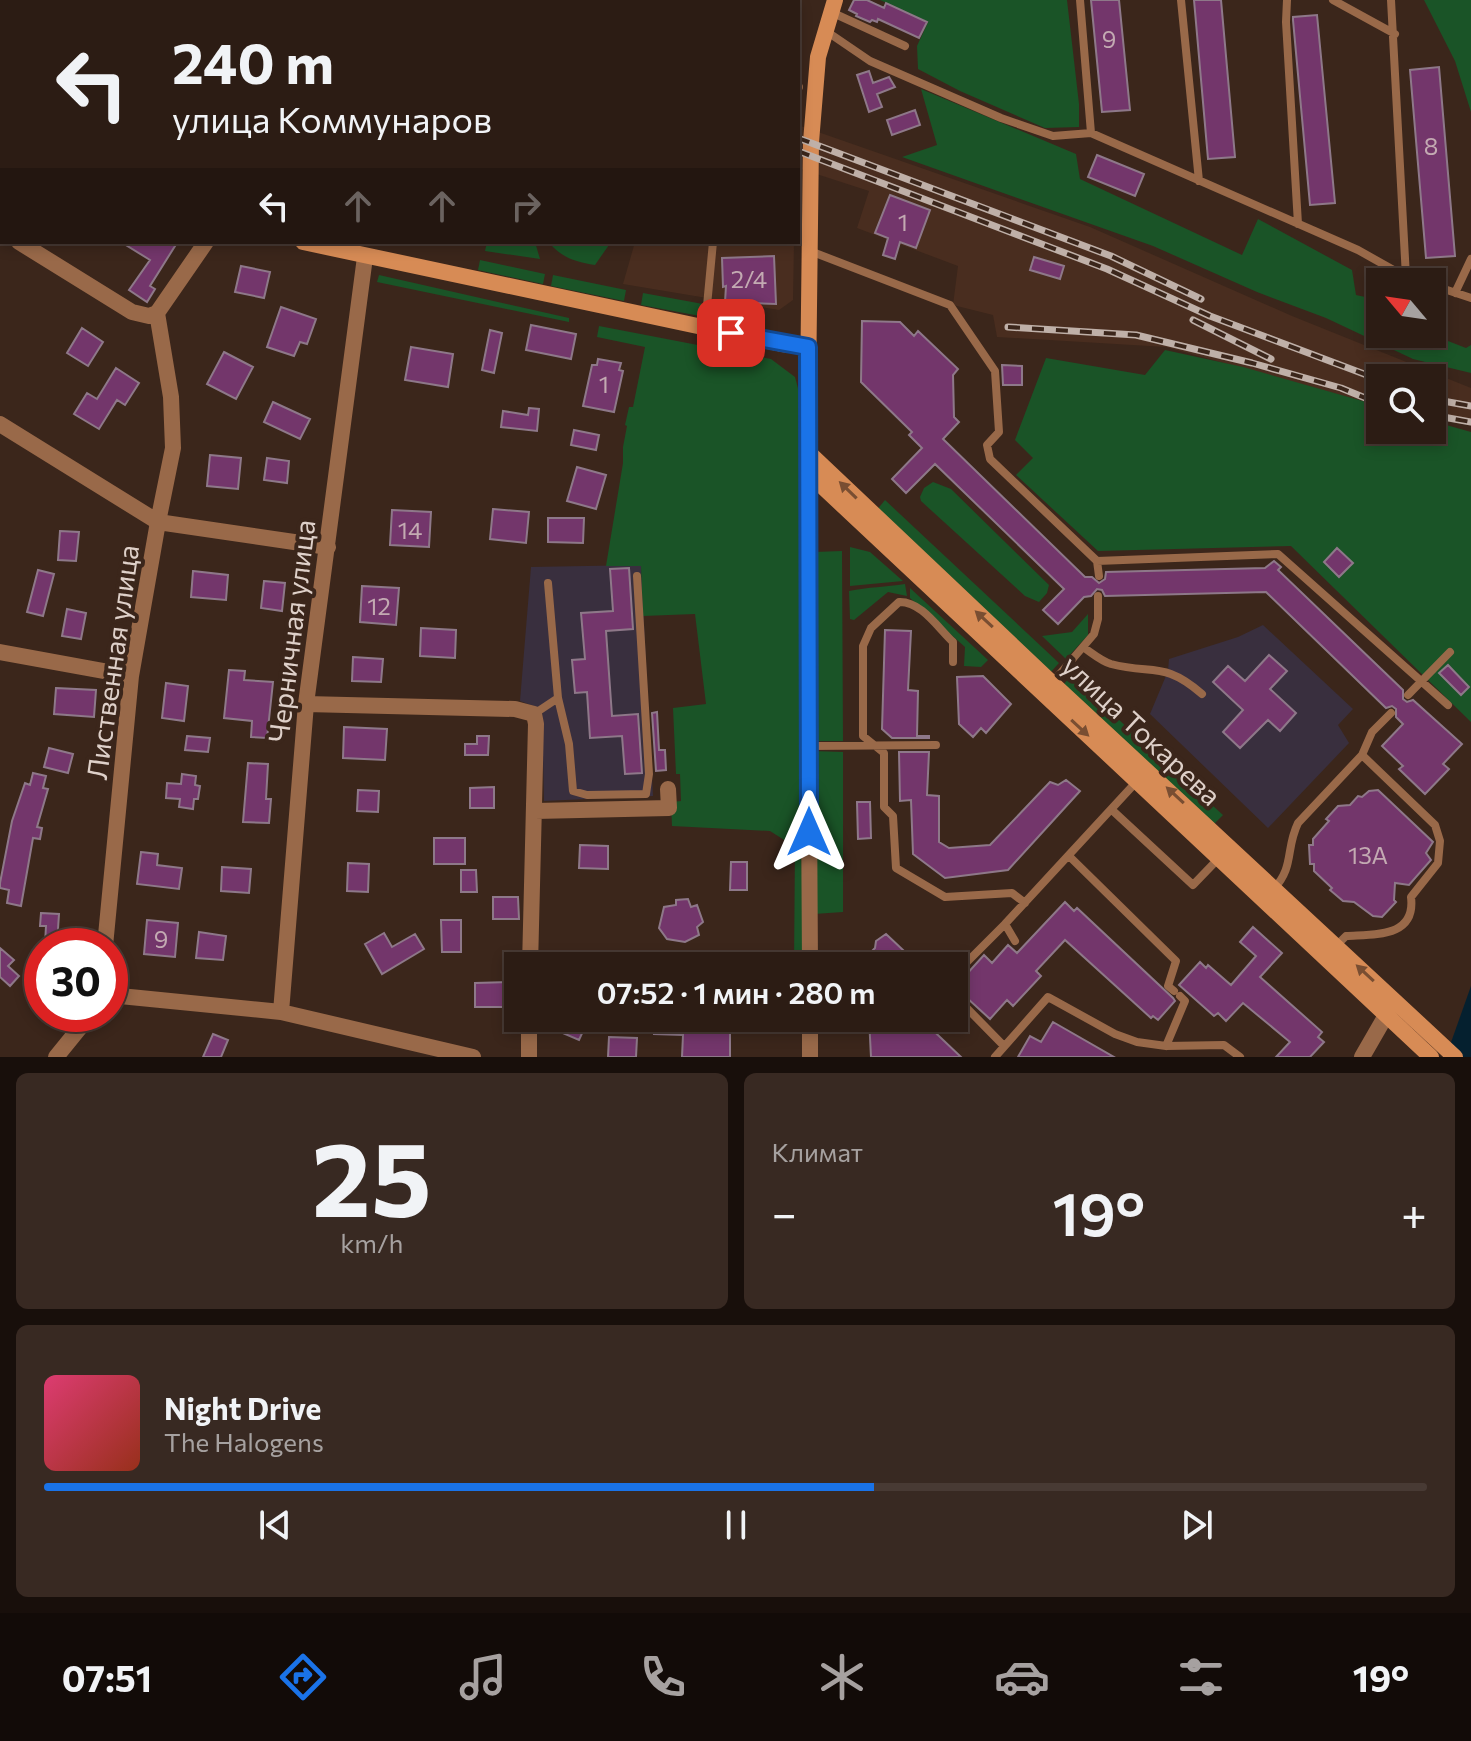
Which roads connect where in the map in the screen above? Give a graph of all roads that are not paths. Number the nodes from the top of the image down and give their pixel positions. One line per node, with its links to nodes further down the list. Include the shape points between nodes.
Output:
1 (1080, 0): 10 (lane)
2 (1181, 0): 11 (lane)
3 (1287, 0): 12 (lane)
4 (1333, 0): 8 (lane)
5 (1391, 0): 8 (lane)
6 (833, 6): 7 (main road); 9 (lane)
7 (825, 30): 10 (lane, via 870,61 1001,118 1053,136); 17 (main road, via 810,155)
8 (1395, 34): 21 (lane)
9 (905, 46)
10 (1091, 133): 11 (lane)
11 (1199, 181): 12 (lane)
12 (1298, 224): 20 (lane)
13 (22, 244): 25 (street, via 132,312)
14 (205, 244): 25 (street)
15 (311, 244): 18 (main road)
16 (713, 244): 26 (lane)
17 (809, 251): 27 (main road); 33 (lane, via 950,305 995,371 999,432 987,445 990,459)
18 (365, 257): 26 (main road); 32 (street, Черничная улица)
19 (1471, 259): 23 (lane)
20 (1390, 268)
21 (1406, 268)
22 (1446, 290): 23 (lane)
23 (1455, 293): 24 (lane)
24 (1471, 298)
25 (157, 313): 31 (street, via 171,397 173,448)
26 (705, 328): 27 (main road)
27 (808, 347): 29 (main road)
28 (0, 424): 31 (street, Лиственная улица)
29 (807, 451): 30 (main road); 44 (main road, улица Токарева, one-way to 29)
30 (807, 472): 44 (main road, улица Токарева); 53 (street)
31 (158, 522): 32 (street); 42 (street, Лиственная улица)
32 (328, 547): 48 (street, Черничная улица)
33 (1097, 561): 35 (lane); 43 (lane, via 1278,554)
34 (637, 576): 47 (lane, via 646,794 573,791)
35 (1099, 576)
36 (548, 583): 47 (lane)
37 (1098, 596): 38 (lane, via 1094,634)
38 (1083, 647): 44 (lane); 45 (lane, via 1109,664 1168,671)
39 (0, 652): 42 (street)
40 (1450, 652): 43 (lane)
41 (953, 662): 54 (lane, via 953,642 909,601 899,602 871,628 863,646 863,736)
42 (131, 676): 65 (street, Лиственная улица)
43 (1422, 681): 46 (lane); 49 (lane)
44 (1048, 688): 56 (main road, улица Токарева)
45 (1202, 694)
46 (1408, 695)
47 (558, 698): 51 (lane)
48 (306, 704): 51 (street, via 515,709); 74 (street, Черничная улица)
49 (1448, 705)
50 (1391, 713): 55 (lane, via 1372,732)
51 (534, 714): 59 (street)
52 (936, 745): 54 (lane)
53 (809, 746): 54 (lane); 69 (street)
54 (874, 746): 63 (lane, via 884,753 884,807 893,816 896,868 945,897 1012,893)
55 (1362, 755): 62 (lane, via 1298,823 1288,869); 67 (lane, via 1435,825 1438,863 1411,897 1413,909 1403,925 1388,934 1346,936)
56 (1142, 775): 58 (lane); 60 (main road, улица Токарева)
57 (668, 789): 59 (street, via 669,808)
58 (1112, 810): 60 (lane, via 1193,885); 61 (lane)
59 (535, 811): 68 (street, via 524,908)
60 (1224, 852): 62 (main road, улица Токарева)
61 (1069, 856): 63 (lane); 79 (lane, via 1176,961 1168,986 1185,1001)
62 (1269, 894): 67 (main road, улица Токарева); 72 (main road, улица Токарева)
63 (1025, 903): 64 (lane)
64 (1005, 924): 66 (lane); 70 (lane)
65 (107, 928)
66 (1015, 941)
67 (1336, 946): 72 (main road, улица Токарева, one-way to 67)
68 (529, 952)
69 (810, 952)
70 (968, 961)
71 (128, 997): 74 (street)
72 (1390, 1007): 80 (main road, улица Токарева); 87 (street)
73 (968, 1009): 78 (lane)
74 (281, 1012): 82 (street)
75 (76, 1032): 81 (street)
76 (529, 1032): 83 (street)
77 (810, 1032): 84 (street)
78 (1004, 1046): 79 (lane, via 1048,997 1115,1034); 85 (lane)
79 (1166, 1046): 86 (lane, via 1224,1045)
80 (1437, 1051): 88 (main road, улица Токарева)
81 (56, 1057)
82 (473, 1057)
83 (529, 1057)
84 (810, 1057)
85 (995, 1057)
86 (1240, 1057)
87 (1362, 1057)
88 (1455, 1057)

